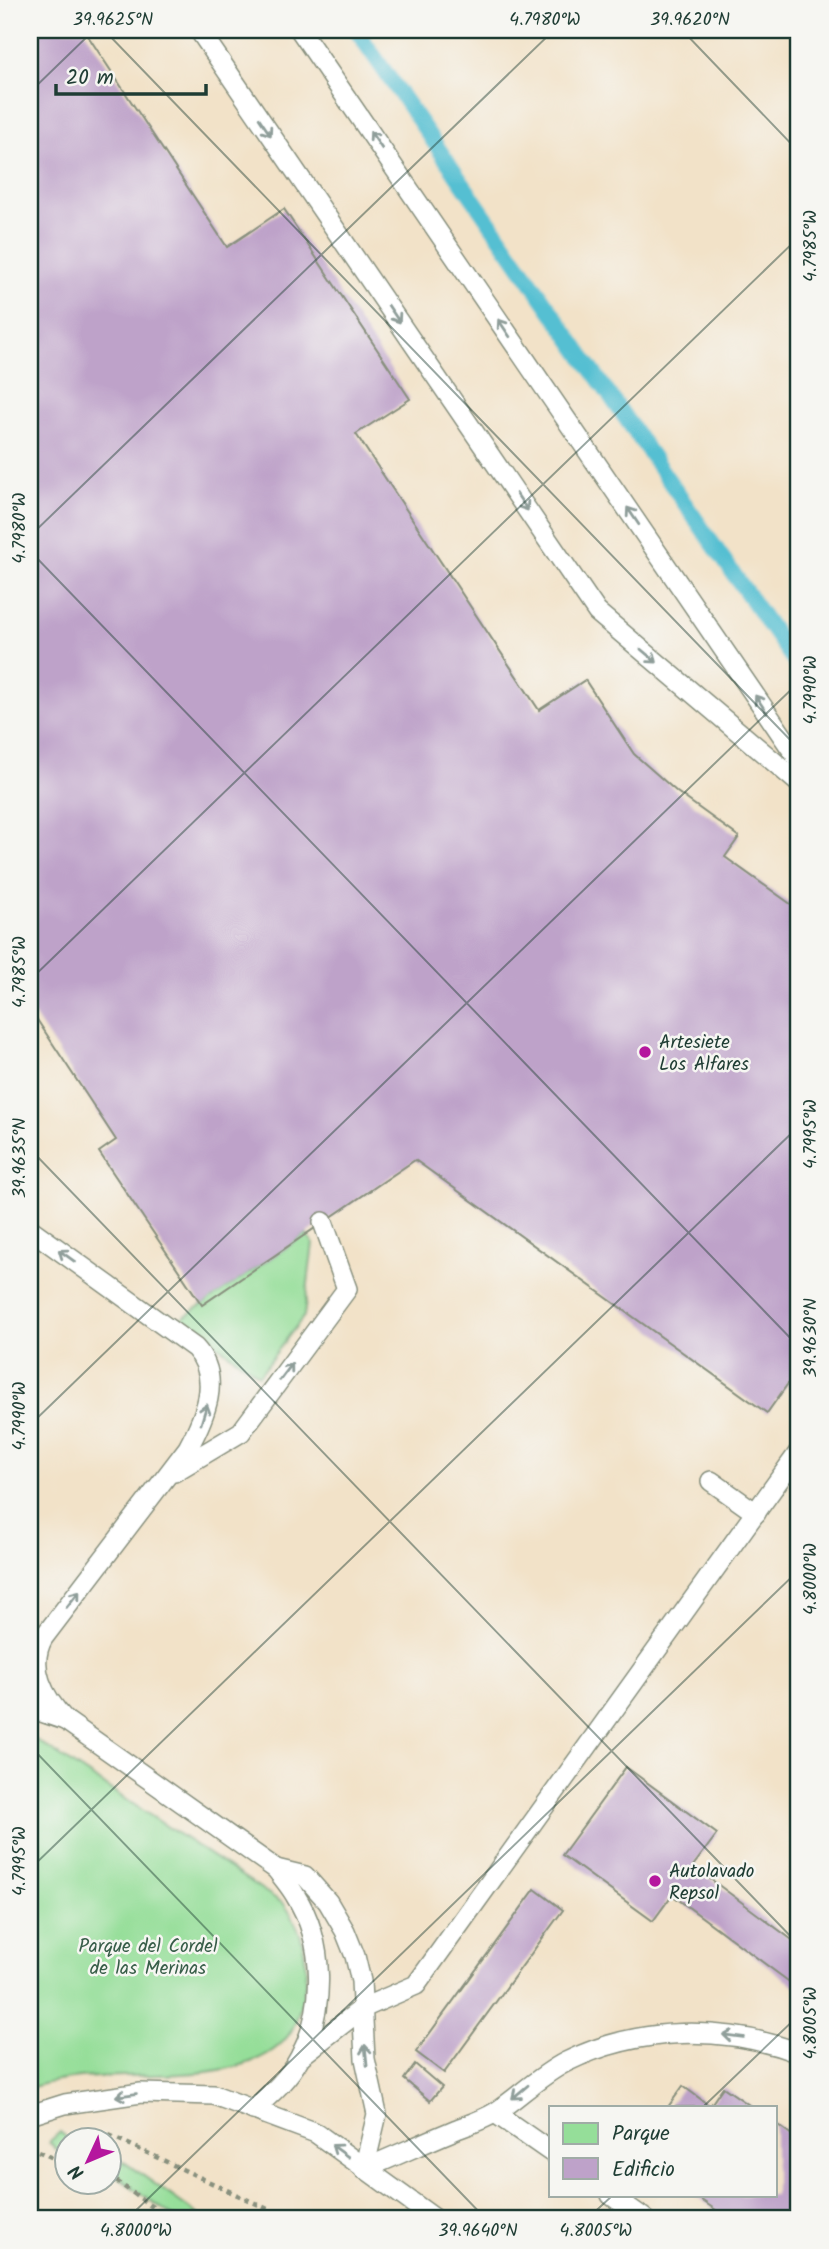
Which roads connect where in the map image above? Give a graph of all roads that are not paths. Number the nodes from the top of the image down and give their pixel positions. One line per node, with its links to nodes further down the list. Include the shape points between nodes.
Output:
1 (199, 30): 4 (lane, one-way to 4, via 597,612)
2 (300, 30): 3 (lane, one-way to 2)
3 (799, 760)
4 (799, 783)
5 (323, 1222): 8 (lane, one-way to 5, via 241,1432 347,1289)
6 (30, 1229): 8 (lane, one-way to 6, via 207,1406 209,1376 202,1357)
7 (799, 1452): 10 (lane)
8 (169, 1475): 11 (lane, one-way to 8)
9 (711, 1481): 10 (lane)
10 (756, 1513): 15 (lane, via 416,1985)
11 (36, 1642): 13 (lane, via 39,1681)
12 (30, 1708): 13 (lane)
13 (65, 1720): 14 (lane)
14 (276, 1869): 15 (lane, via 305,1877 328,1902 355,1956); 17 (lane, via 301,1905 318,1959 315,2014)
15 (363, 2008): 17 (lane); 22 (lane, one-way to 15, via 377,2114 365,2059)
16 (799, 2053): 19 (lane, one-way to 19, via 731,2035 648,2036 566,2062)
17 (300, 2057): 18 (lane, via 279,2086)
18 (253, 2110): 20 (lane, one-way to 20, via 214,2095 141,2093 65,2104); 22 (lane, one-way to 18, via 316,2133)
19 (495, 2113): 21 (lane); 22 (lane)
20 (30, 2115)
21 (549, 2151)
22 (364, 2169): 24 (lane)
23 (612, 2196): 25 (lane)
24 (435, 2219)
25 (645, 2219)

